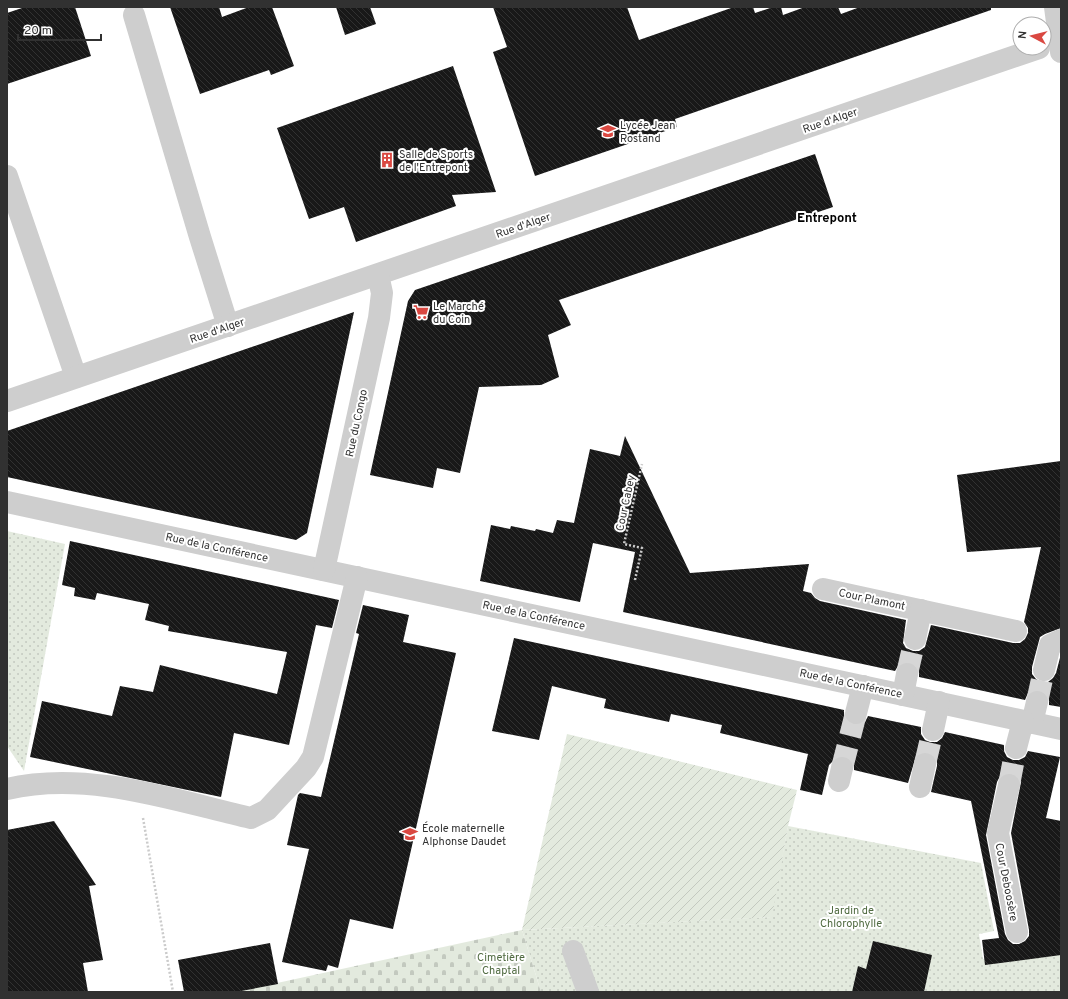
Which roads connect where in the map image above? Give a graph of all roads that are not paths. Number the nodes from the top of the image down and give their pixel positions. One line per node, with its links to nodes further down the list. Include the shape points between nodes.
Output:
1 (1055, 7): 3 (street)
2 (134, 15): 7 (street)
3 (1056, 45)
4 (1016, 56): 6 (street, Rue d'Alger)
5 (7, 176): 8 (street)
6 (378, 275): 7 (street, Rue d'Alger); 11 (street, Rue du Congo, via 382,293 380,318)
7 (228, 326): 8 (street, Rue d'Alger)
8 (76, 377): 9 (street, Rue d'Alger)
9 (7, 401)
10 (7, 502): 11 (street, Rue de la Conférence)
11 (324, 570): 12 (street, Rue de la Conférence)
12 (357, 577): 19 (street, Rue de la Conférence); 29 (street, via 313,758 267,810 251,818 138,792 80,783 26,784)
13 (823, 589): 14 (street, Cour Plamont)
14 (921, 610): 15 (street, Cour Plamont); 16 (street, Cour Plamont)
15 (1016, 630)
16 (915, 639)
17 (1061, 640): 18 (street, via 1050,645)
18 (1044, 670)
19 (863, 686): 20 (street, Rue de la Conférence, via 905,684); 21 (street)
20 (939, 702): 22 (street, Rue de la Conférence); 24 (street)
21 (856, 713)
22 (1030, 715): 23 (street, Rue de la Conférence); 25 (street)
23 (1061, 729)
24 (933, 730)
25 (1016, 748)
26 (925, 764): 28 (street)
27 (1009, 785): 30 (street, Cour Deboosère, via 998,833)
28 (920, 787)
29 (7, 788)
30 (1016, 932)
31 (574, 952): 32 (street)
32 (588, 992)

